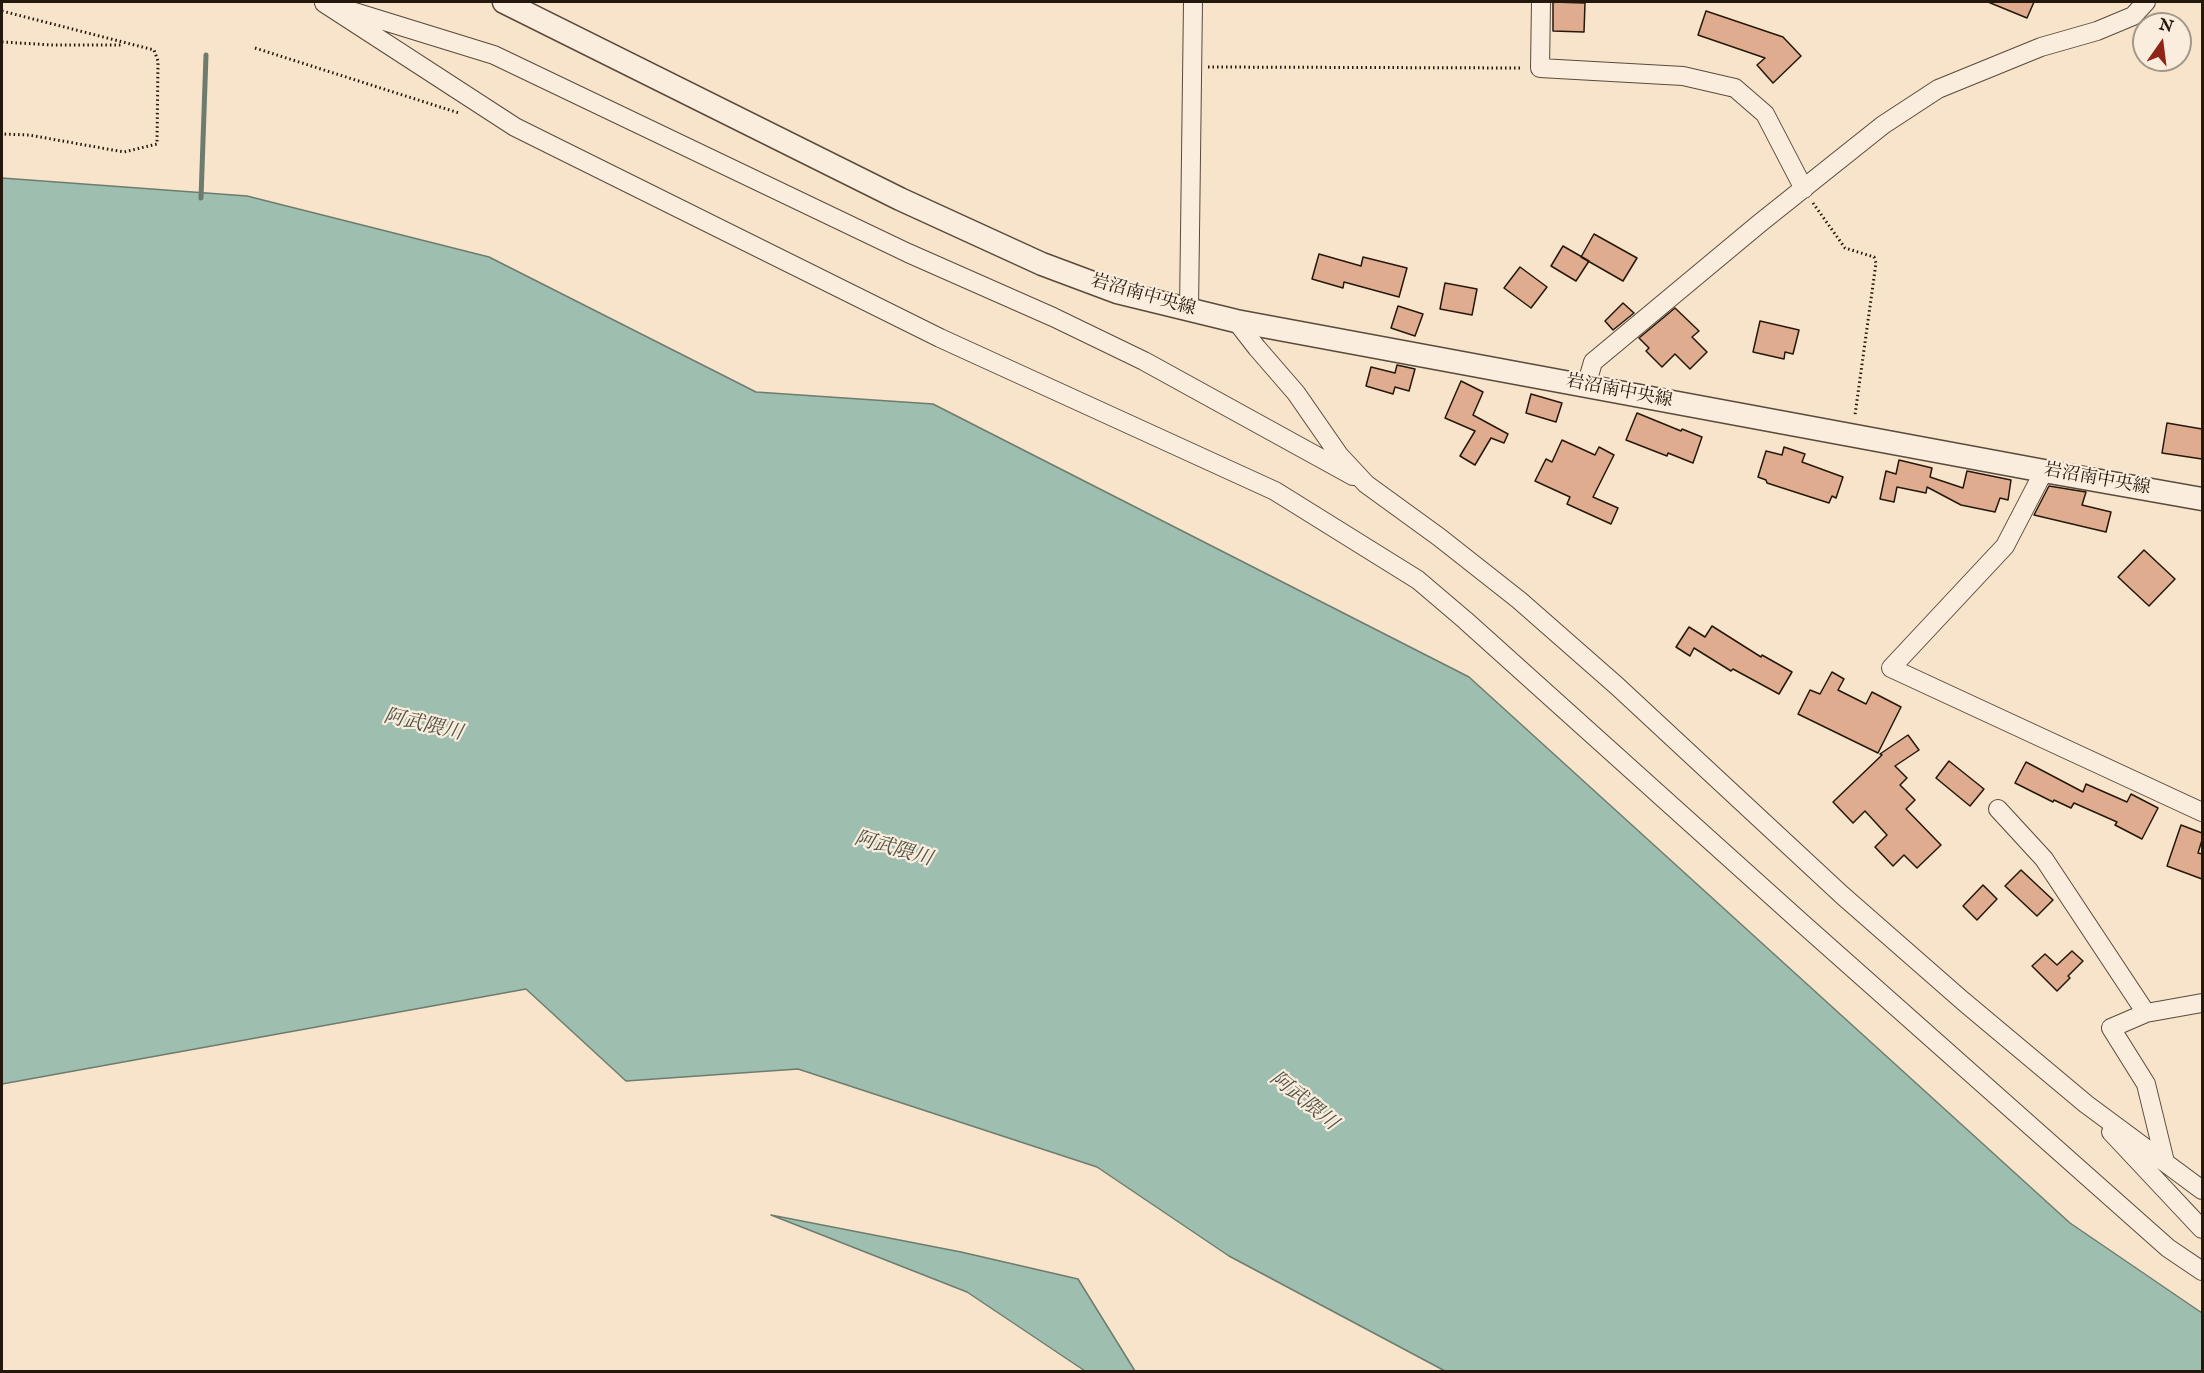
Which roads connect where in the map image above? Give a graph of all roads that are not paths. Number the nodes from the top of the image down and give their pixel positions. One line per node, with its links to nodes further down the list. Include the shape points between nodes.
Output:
1 (319, 2): 11 (street, via 494,55 1144,361); 21 (street, via 515,127 940,338 1275,491 1418,580 2159,1240)
2 (504, 2): 7 (street, 岩沼南中央線, via 880,189 1042,264 1117,291)
3 (1193, 2): 7 (street)
4 (1540, 2): 6 (street, via 1540,68 1683,76 1735,88 1765,114)
5 (2146, 2): 6 (street, via 2133,16 2041,47 1938,89 1883,125)
6 (1804, 189): 9 (street, via 1593,362)
7 (1189, 310): 8 (street, 岩沼南中央線)
8 (1236, 321): 9 (street, 岩沼南中央線); 11 (street)
9 (1586, 386): 10 (street, 岩沼南中央線)
10 (2044, 471): 12 (street, 岩沼南中央線); 14 (street, via 2005,546 1891,668)
11 (1365, 483): 17 (street, via 1519,600 1842,895)
12 (2202, 499)
13 (1998, 809): 16 (street, via 2044,859)
14 (2202, 812)
15 (2202, 1003): 16 (street)
16 (2146, 1013): 18 (street, via 2111,1028 2146,1084)
17 (2086, 1104): 18 (street); 20 (street)
18 (2165, 1162): 19 (street)
19 (2202, 1190)
20 (2202, 1229)
21 (2202, 1272)

